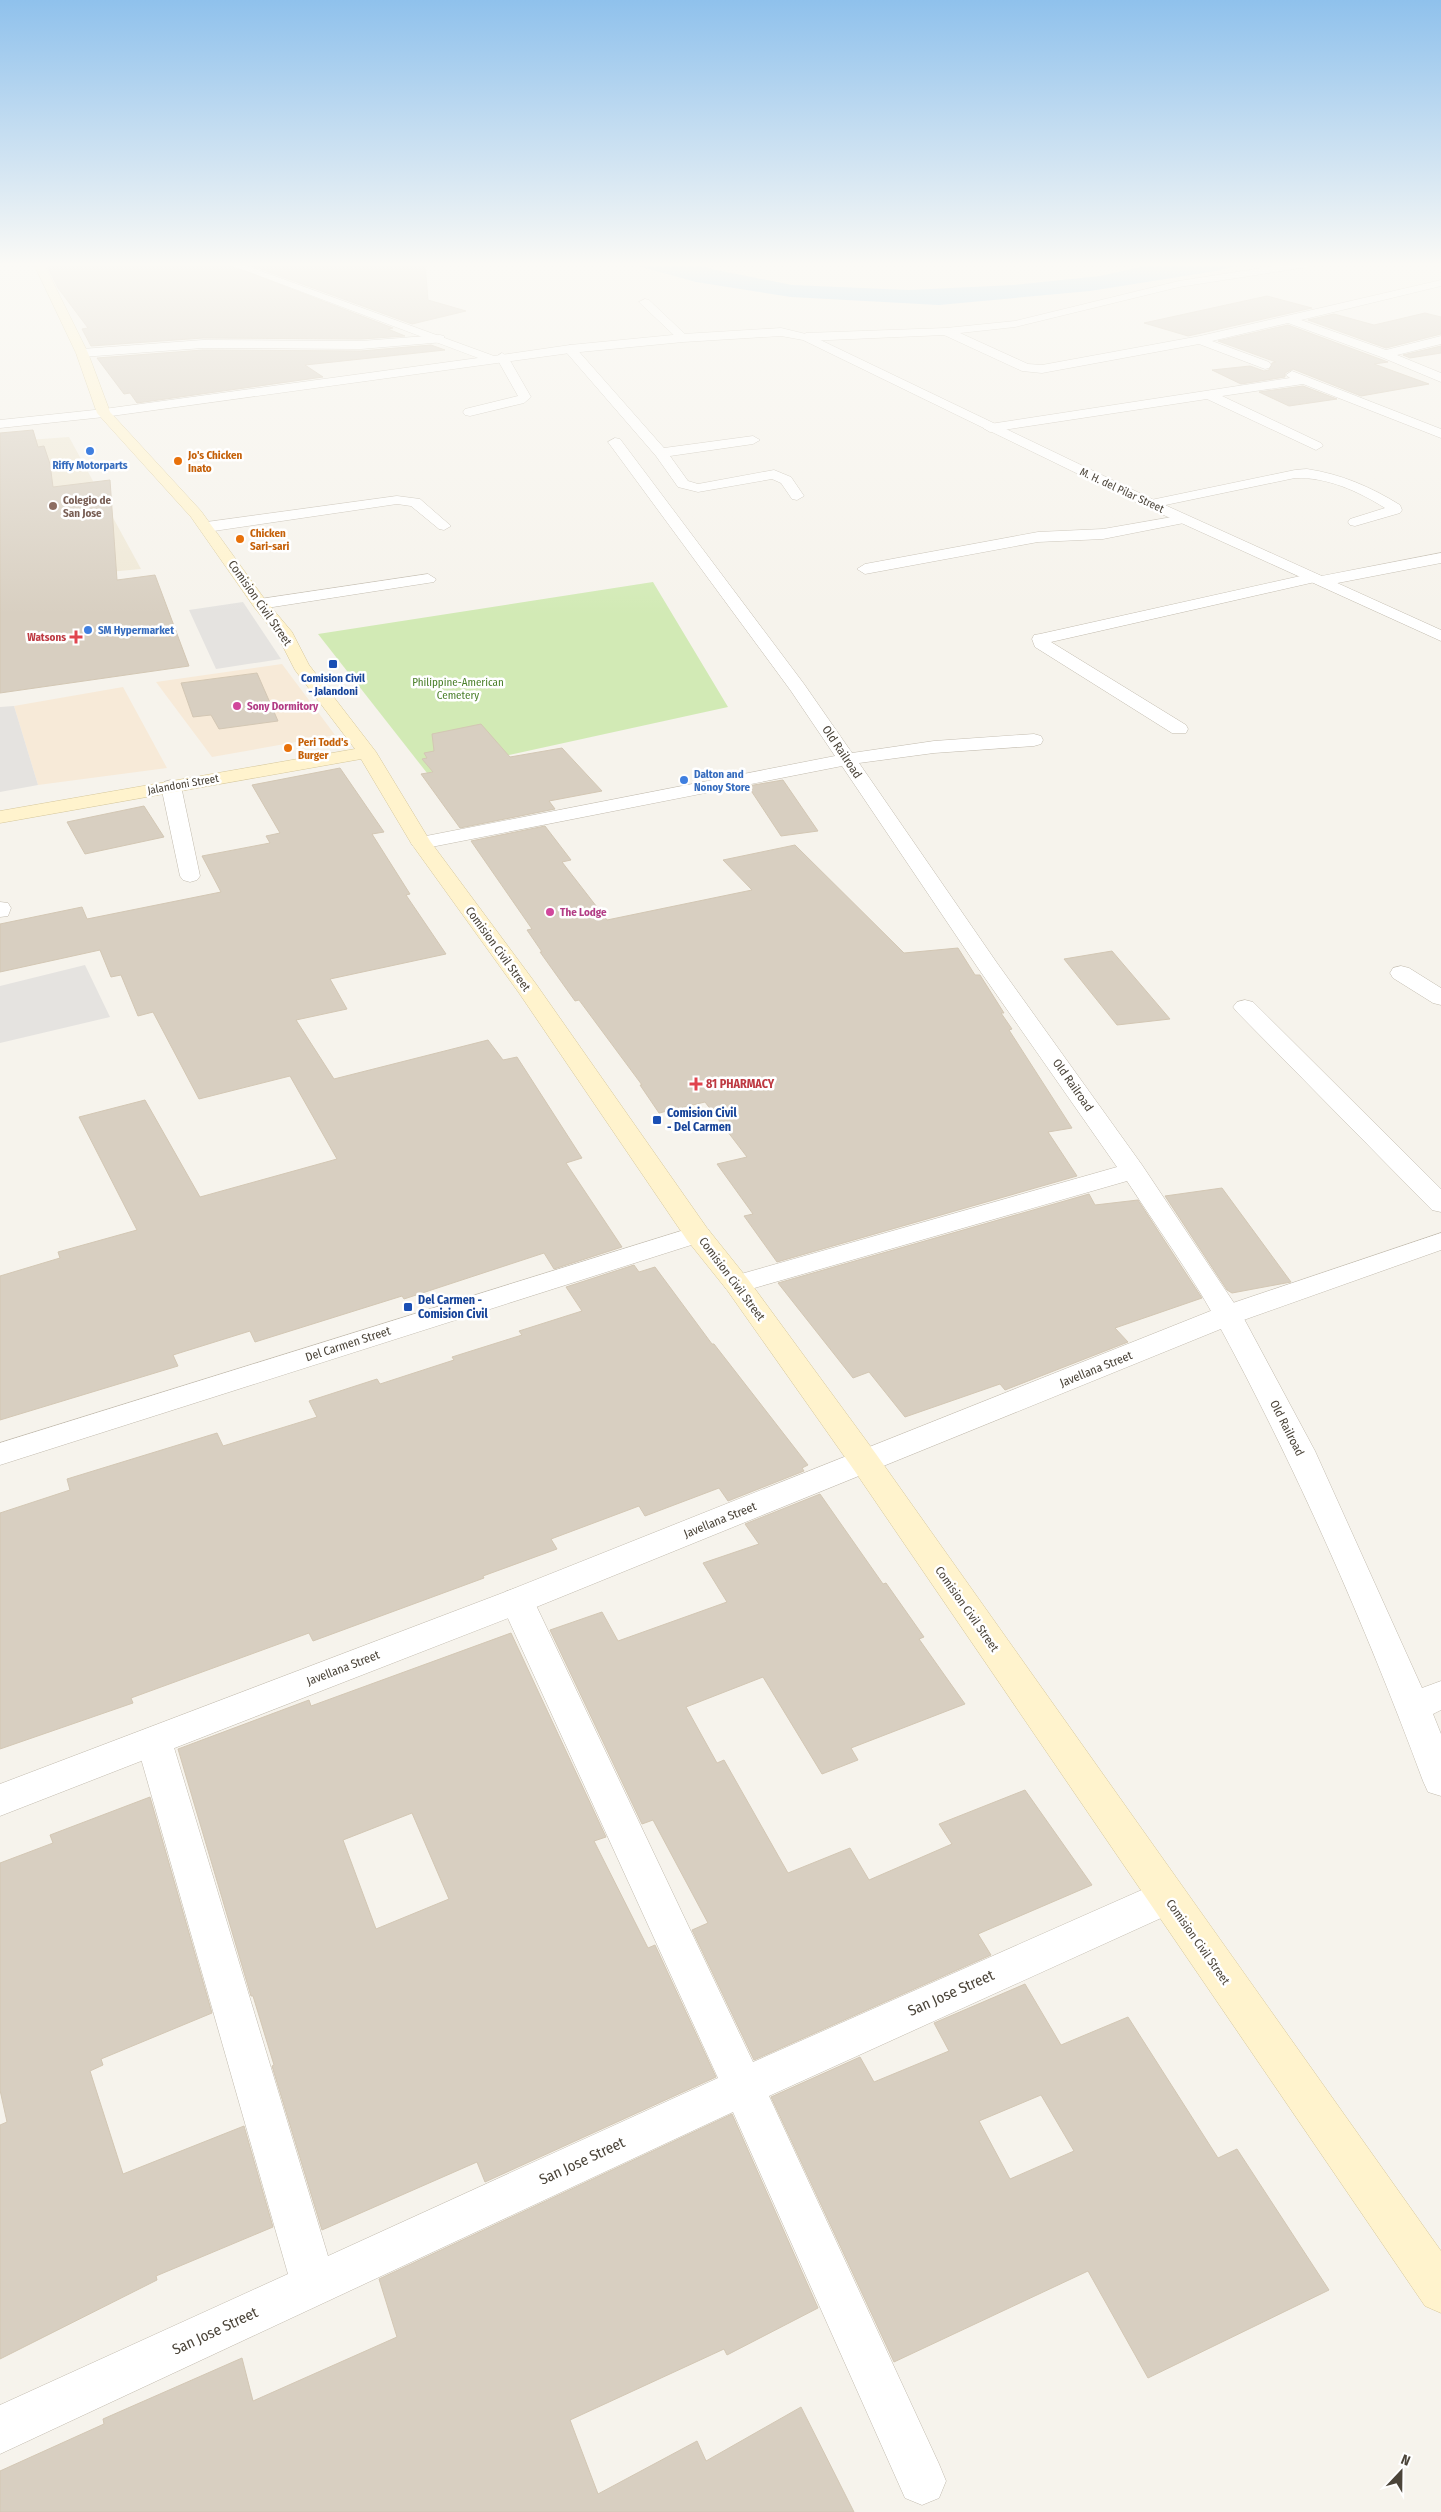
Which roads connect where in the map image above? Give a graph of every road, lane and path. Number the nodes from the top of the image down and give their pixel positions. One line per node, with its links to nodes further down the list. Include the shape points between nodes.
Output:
1 (92, 381): 10 (main road, Comision Civil Street)
2 (331, 381): 10 (street)
3 (514, 381): 9 (street, via 526,397)
4 (598, 381): 17 (street)
5 (895, 381): 12 (street, M. H. del Pilar Street)
6 (1296, 381): 8 (street)
7 (1307, 381): 13 (street)
8 (1209, 395): 12 (street); 16 (street)
9 (470, 412)
10 (104, 413): 11 (street); 23 (main road, Comision Civil Street)
11 (0, 424)
12 (990, 428): 19 (street, M. H. del Pilar Street)
13 (1441, 434)
14 (753, 440): 17 (street)
15 (615, 442): 33 (street, Old Railroad, via 798,688)
16 (1316, 446)
17 (661, 453): 18 (street, via 688,487 774,474 786,480)
18 (797, 496)
19 (1151, 504): 20 (street, M. H. del Pilar Street); 21 (street, via 1295,474 1315,473 1377,497 1395,510)
20 (1184, 519): 25 (street, via 1103,534 1038,537); 27 (street, M. H. del Pilar Street)
21 (1355, 522)
22 (444, 526): 23 (street, via 415,502 397,500)
23 (207, 527): 28 (main road, Comision Civil Street)
24 (1441, 558): 27 (street)
25 (865, 569)
26 (428, 579): 28 (street)
27 (1318, 580): 29 (street, M. H. del Pilar Street); 30 (street, via 1040,639 1040,643)
28 (260, 604): 32 (main road, Comision Civil Street, via 286,636 301,666)
29 (1441, 636)
30 (1180, 729)
31 (1034, 740): 33 (street, via 934,747)
32 (367, 752): 34 (main road, Jalandoni Street); 36 (main road, Comision Civil Street)
33 (847, 760): 36 (street); 41 (street, Old Railroad, via 989,968)
34 (171, 786): 35 (main road, Jalandoni Street); 37 (street)
35 (0, 816)
36 (421, 843): 43 (main road, Comision Civil Street, via 528,989)
37 (190, 876)
38 (1401, 973): 39 (street)
39 (1441, 998)
40 (1245, 1007): 42 (street)
41 (1134, 1171): 45 (street); 46 (street, Old Railroad)
42 (1441, 1204)
43 (697, 1234): 45 (main road, Comision Civil Street); 47 (street, Del Carmen Street)
44 (1441, 1241): 46 (street, Javellana Street)
45 (737, 1284): 48 (main road, Comision Civil Street)
46 (1228, 1315): 48 (street, Javellana Street); 50 (street, Old Railroad)
47 (0, 1454)
48 (865, 1462): 49 (street, Javellana Street); 54 (main road, Comision Civil Street)
49 (517, 1601): 51 (street, Javellana Street); 55 (street)
50 (1427, 1701): 52 (street, Old Railroad)
51 (154, 1741): 53 (street, Javellana Street); 56 (street)
52 (1441, 1781)
53 (0, 1800)
54 (1167, 1897): 55 (street, San Jose Street); 57 (main road, Comision Civil Street)
55 (743, 2086): 56 (street, San Jose Street); 59 (street)
56 (314, 2285): 58 (street, San Jose Street)
57 (1441, 2290)
58 (0, 2430)
59 (922, 2481)

